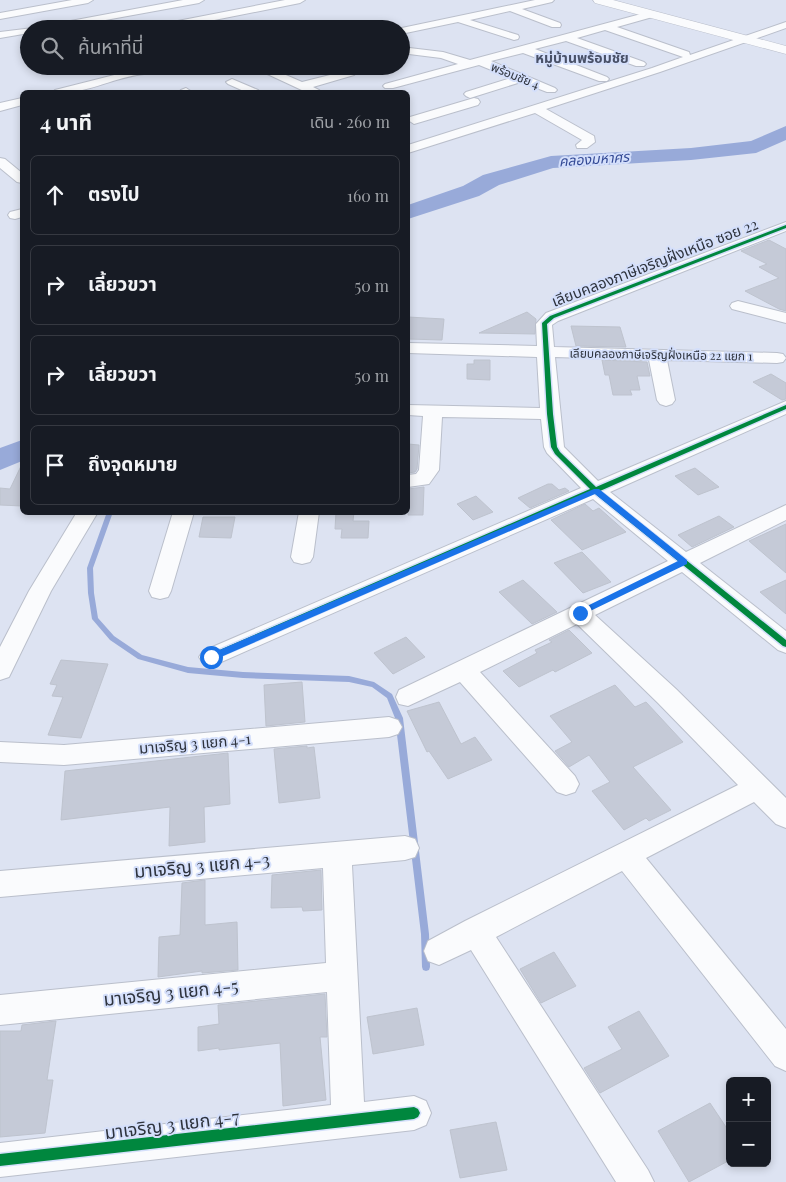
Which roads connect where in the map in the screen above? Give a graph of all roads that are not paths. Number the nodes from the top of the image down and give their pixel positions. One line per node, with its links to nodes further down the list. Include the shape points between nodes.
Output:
1 (88, 0): 11 (street)
2 (199, 0): 13 (street)
3 (249, 0): 8 (street)
4 (300, 0): 8 (street)
5 (549, 0): 9 (street)
6 (598, 0): 10 (main road)
7 (475, 2): 9 (street)
8 (264, 7): 14 (street)
9 (506, 9): 12 (street); 16 (street)
10 (652, 14): 17 (street); 22 (main road)
11 (0, 16)
12 (457, 19): 18 (street); 21 (street)
13 (87, 20)
14 (198, 20)
15 (781, 24): 22 (street)
16 (556, 25)
17 (607, 27): 23 (street); 29 (street)
18 (410, 28)
19 (20, 32): 20 (street)
20 (0, 35)
21 (514, 37)
22 (738, 37): 27 (main road); 46 (street, via 728,46)
23 (568, 38): 26 (street); 31 (street)
24 (0, 41): 25 (street)
25 (19, 44)
26 (524, 49): 30 (street); 35 (street)
27 (786, 50)
28 (410, 51): 30 (street, พร้อมชัย 4)
29 (685, 54)
30 (475, 63): 34 (street, พร้อมชัย 4); 38 (street)
31 (640, 64)
32 (130, 75): 39 (street)
33 (281, 75): 37 (street)
34 (522, 78): 43 (street, พร้อมชัย 4); 47 (street)
35 (602, 79)
36 (232, 82): 40 (street)
37 (302, 86): 41 (street); 42 (street, via 349,78)
38 (389, 86)
39 (67, 90)
40 (250, 90)
41 (311, 90)
42 (321, 90)
43 (551, 90)
44 (20, 102): 45 (street)
45 (0, 107)
46 (537, 109): 49 (street, via 589,139); 50 (street)
47 (411, 119): 48 (street)
48 (429, 128)
49 (582, 145)
50 (410, 148)
51 (0, 162): 52 (street)
52 (20, 177)
53 (786, 226): 57 (street, เลียบคลองภาษีเจริญฝั่งเหนือ ซอย 22, via 552,317 544,324)
54 (738, 306): 55 (street)
55 (786, 318)
56 (410, 348): 57 (street, เลียบคลองภาษีเจริญฝั่งเหนือ 22 แยก 1)
57 (546, 352): 58 (street, เลียบคลองภาษีเจริญฝั่งเหนือ 22 แยก 1); 64 (street, เลียบคลองภาษีเจริญฝั่งเหนือ ซอย 22)
58 (657, 356): 59 (street, เลียบคลองภาษีเจริญฝั่งเหนือ 22 แยก 1); 60 (street)
59 (777, 358)
60 (666, 400)
61 (786, 407): 66 (street)
62 (410, 410): 63 (street)
63 (433, 411): 64 (street); 65 (street, via 429,470 422,480)
64 (550, 414): 66 (street, เลียบคลองภาษีเจริญฝั่งเหนือ ซอย 22, via 557,453)
65 (410, 481)
66 (596, 490): 72 (street, เลียบคลองภาษีเจริญฝั่งเหนือ ซอย 22); 76 (street)
67 (785, 514): 72 (street)
68 (86, 515): 78 (street, via 40,591)
69 (183, 515): 73 (street)
70 (308, 515): 71 (street)
71 (302, 557)
72 (684, 562): 74 (street); 75 (street, เลียบคลองภาษีเจริญฝั่งเหนือ ซอย 22)
73 (160, 591)
74 (580, 613): 77 (street); 83 (street)
75 (786, 644)
76 (211, 657)
77 (463, 670): 79 (street); 82 (street)
78 (0, 671)
79 (408, 697)
80 (389, 727): 81 (street, มาเจริญ 3 แยก 4-1, via 64,756)
81 (0, 752)
82 (566, 784)
83 (758, 787): 84 (street); 87 (street)
84 (786, 816)
85 (405, 848): 86 (street, มาเจริญ 3 แยก 4-3)
86 (337, 854): 88 (street, มาเจริญ 3 แยก 4-3); 91 (street)
87 (626, 854): 89 (street); 93 (street)
88 (0, 884)
89 (476, 931): 90 (street); 97 (street)
90 (439, 951)
91 (342, 976): 92 (street, มาเจริญ 3 แยก 4-5); 95 (street)
92 (0, 1010)
93 (786, 1054)
94 (414, 1113): 95 (street, มาเจริญ 3 แยก 4-7)
95 (348, 1120): 96 (street, มาเจริญ 3 แยก 4-7)
96 (0, 1160)
97 (636, 1182)

